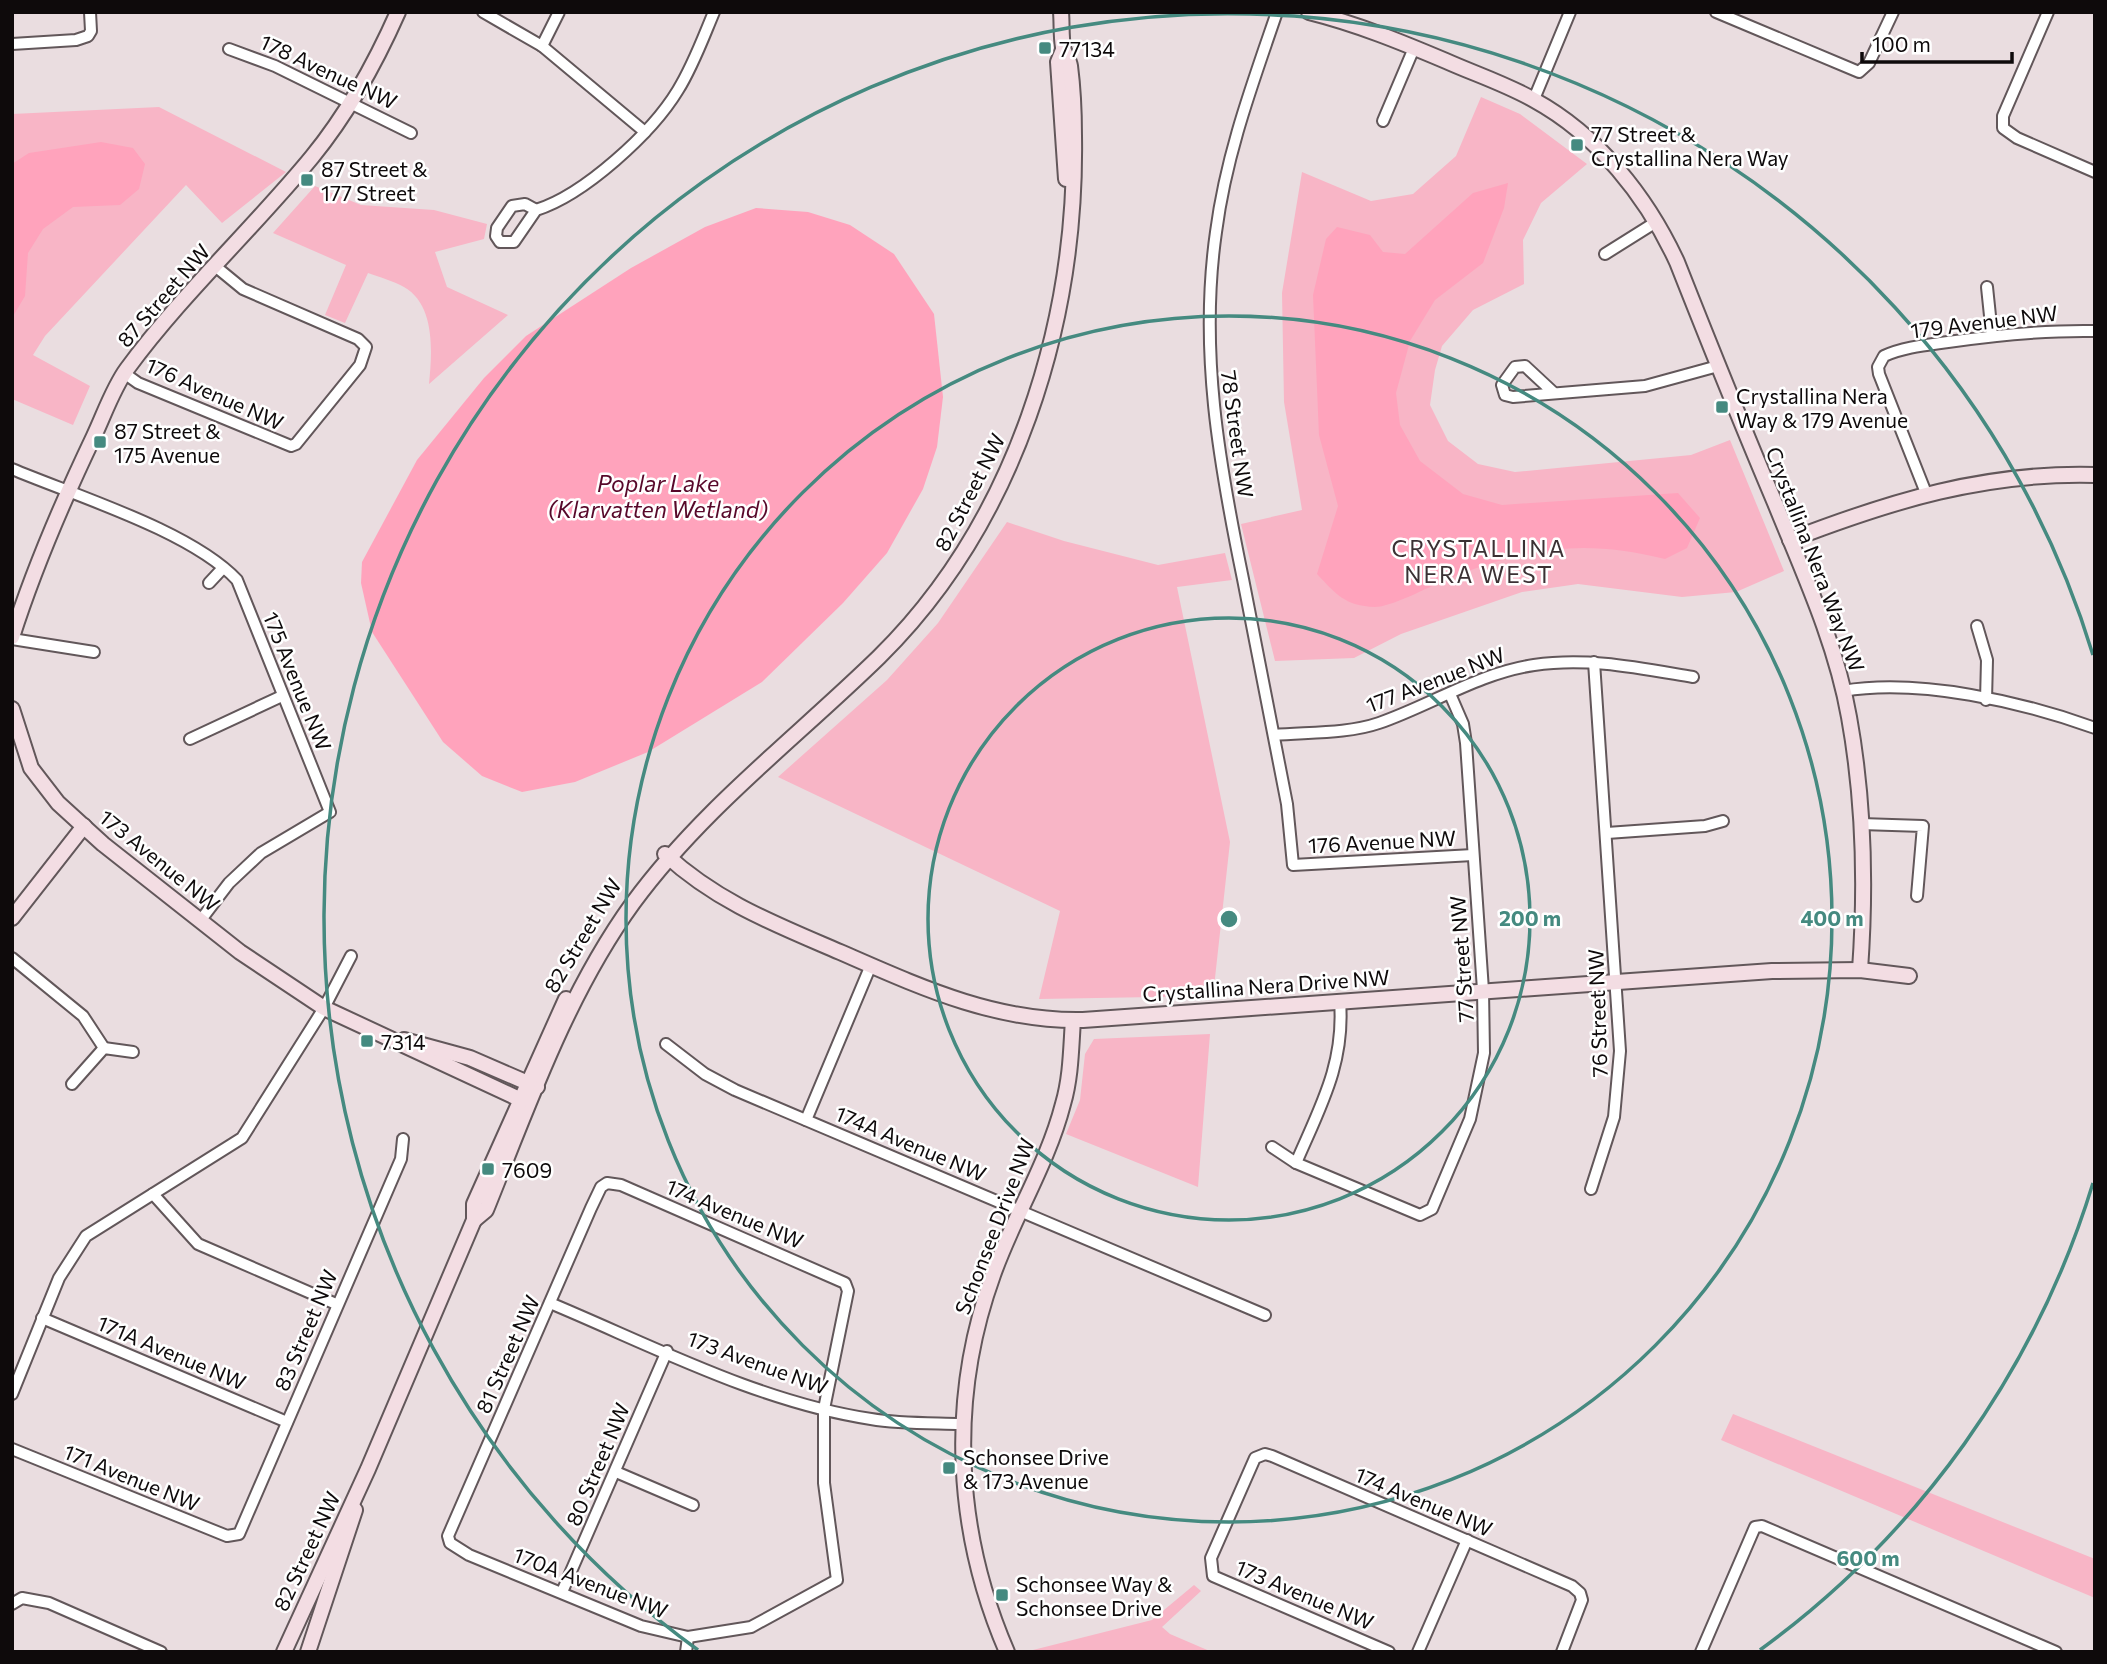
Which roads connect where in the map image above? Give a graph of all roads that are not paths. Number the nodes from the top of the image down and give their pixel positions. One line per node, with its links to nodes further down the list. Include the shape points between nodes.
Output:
1 (90, 12): 14 (street, via 88,36)
2 (398, 12): 19 (street, 87 Street NW)
3 (483, 12): 15 (street)
4 (559, 12): 15 (street)
5 (714, 12): 21 (street, via 680,88)
6 (1061, 12): 59 (street, 82 Street NW, via 1063,50 1058,62 1069,222 1058,308 1038,391 1008,467 953,569 903,632)
7 (1277, 12): 52 (street, 78 Street NW, via 1240,116 1221,196 1211,270 1208,350 1221,467)
8 (1309, 12): 16 (street, Crystallina Nera Way NW)
9 (1570, 12): 18 (street)
10 (1716, 12): 13 (street)
11 (1892, 12): 13 (street, via 1864,71 1850,70)
12 (2048, 12): 23 (street, via 2003,116 2003,128)
13 (1732, 15)
14 (12, 44)
15 (542, 47): 21 (street)
16 (1414, 48): 18 (street, Crystallina Nera Way NW); 20 (street)
17 (229, 49): 19 (street, 178 Avenue NW)
18 (1534, 99): 25 (street, Crystallina Nera Way NW, via 1595,146)
19 (352, 102): 22 (street, 178 Avenue NW); 27 (street, 87 Street NW, via 312,156)
20 (1383, 121)
21 (645, 132): 24 (street, via 592,178)
22 (411, 133)
23 (2095, 172)
24 (536, 210)
25 (1656, 222): 26 (street); 31 (street, Crystallina Nera Way NW)
26 (1605, 254)
27 (215, 266): 32 (street, 87 Street NW); 32 (street, 176 Avenue NW, via 243,289 358,339 366,347 360,365 291,446 138,383)
28 (1987, 287): 30 (street)
29 (2095, 331): 30 (street, 179 Avenue NW)
30 (1992, 335): 37 (street, 179 Avenue NW, via 1900,351 1880,361 1879,374)
31 (1718, 366): 33 (street, via 1645,386); 38 (street, Crystallina Nera Way NW)
32 (124, 373): 36 (street, 87 Street NW)
33 (1554, 393): 33 (street, via 1525,366 1515,367 1502,385 1508,397)
34 (12, 469): 36 (street, 175 Avenue NW)
35 (2095, 475): 37 (street, via 2040,476)
36 (68, 492): 39 (street, 175 Avenue NW, via 175,537); 42 (street, 87 Street NW)
37 (1926, 493): 38 (street)
38 (1790, 540): 46 (street, Crystallina Nera Way NW)
39 (223, 568): 40 (street); 48 (street, 175 Avenue NW, via 237,580)
40 (209, 583)
41 (1977, 626): 49 (street, via 1987,660)
42 (12, 638): 43 (street, 87 Street NW)
43 (94, 652)
44 (1594, 662): 45 (street, 177 Avenue NW); 47 (street, 177 Avenue NW, via 1557,662 1511,670); 57 (street, 76 Street NW)
45 (1693, 677)
46 (1843, 691): 49 (street, via 1892,687); 55 (street, Crystallina Nera Way NW)
47 (1450, 694): 52 (street, 177 Avenue NW, via 1377,724); 58 (street, 77 Street NW, via 1466,743)
48 (282, 696): 53 (street); 63 (street, 175 Avenue NW, via 330,812 261,853 229,883)
49 (1986, 700): 51 (street)
50 (12, 709): 56 (street, 173 Avenue NW, via 31,768 58,803)
51 (2095, 729)
52 (1274, 735): 60 (street, 78 Street NW)
53 (190, 739)
54 (1723, 821): 57 (street)
55 (1860, 824): 61 (street, via 1923,826); 67 (street, Crystallina Nera Way NW, via 1865,887)
56 (84, 826): 62 (street); 63 (street, 173 Avenue NW)
57 (1607, 833): 69 (street, 76 Street NW)
58 (1473, 855): 60 (street, 176 Avenue NW); 70 (street, 77 Street NW)
59 (667, 856): 66 (street, Crystallina Nera Drive NW, via 727,902); 79 (street, 82 Street NW, via 602,952)
60 (1293, 864)
61 (1917, 896)
62 (12, 918)
63 (200, 921): 72 (street, 173 Avenue NW)
64 (351, 956): 72 (street)
65 (12, 958): 76 (street, via 83,1016)
66 (872, 965): 73 (street, Crystallina Nera Drive NW, via 968,1004 1020,1016); 81 (street)
67 (1860, 970): 68 (street, Crystallina Nera Drive NW); 69 (street, Crystallina Nera Drive NW)
68 (1909, 976)
69 (1617, 981): 70 (street, Crystallina Nera Drive NW); 86 (street, 76 Street NW, via 1617,1093)
70 (1483, 990): 71 (street, Crystallina Nera Drive NW); 84 (street, 77 Street NW, via 1484,1053 1474,1105 1427,1213 1415,1214)
71 (1340, 1001): 73 (street, Crystallina Nera Drive NW); 84 (street, via 1342,1043 1336,1069)
72 (324, 1008): 74 (street, 173 Avenue NW); 87 (street, via 242,1138)
73 (1073, 1020): 88 (street, Schonsee Drive NW, via 1063,1105)
74 (369, 1030): 79 (street, 173 Avenue NW, via 470,1058); 80 (street, 173 Avenue NW)
75 (666, 1044): 81 (street, 174A Avenue NW, via 723,1084)
76 (104, 1048): 77 (street); 78 (street)
77 (133, 1052)
78 (72, 1084)
79 (533, 1085): 80 (street, 82 Street NW)
80 (525, 1102): 99 (street, 82 Street NW, via 474,1204 474,1220)
81 (806, 1120): 88 (street, 174A Avenue NW)
82 (403, 1139): 89 (street, 83 Street NW, via 401,1159)
83 (1272, 1147): 84 (street)
84 (1296, 1163)
85 (607, 1183): 90 (street, 81 Street NW, via 596,1198); 95 (street, 174 Avenue NW, via 621,1185 845,1283 848,1292)
86 (1591, 1189)
87 (153, 1194): 89 (street, via 198,1244); 92 (street, via 86,1236 59,1278)
88 (1021, 1210): 91 (street, 174A Avenue NW); 97 (street, Schonsee Drive NW, via 978,1319)
89 (336, 1304): 96 (street, 83 Street NW)
90 (550, 1304): 93 (street, 173 Avenue NW); 104 (street, 81 Street NW, via 449,1536)
91 (1265, 1315)
92 (43, 1318): 94 (street); 96 (street, 171A Avenue NW)
93 (667, 1352): 95 (street, 173 Avenue NW, via 738,1382); 100 (street, 80 Street NW)
94 (12, 1394)
95 (824, 1409): 97 (street, 173 Avenue NW, via 872,1420); 108 (street, 170A Avenue NW, via 824,1482 837,1580 751,1627)
96 (287, 1422): 102 (street, 83 Street NW)
97 (961, 1424): 113 (street, Schonsee Drive NW, via 974,1556)
98 (12, 1449): 102 (street, 171 Avenue NW, via 227,1536)
99 (368, 1469): 110 (street, 82 Street NW); 111 (street, 82 Street NW)
100 (616, 1472): 101 (street); 106 (street, 80 Street NW)
101 (693, 1505)
102 (239, 1534)
103 (1467, 1540): 105 (street, 174 Avenue NW, via 1265,1454 1255,1458 1211,1558); 115 (street); 116 (street, 174 Avenue NW, via 1577,1589 1580,1607)
104 (450, 1543): 106 (street, 170A Avenue NW)
105 (1210, 1570): 114 (street, 173 Avenue NW, via 1217,1579)
106 (562, 1592): 108 (street, 170A Avenue NW, via 641,1626)
107 (12, 1604): 109 (street, via 22,1598 49,1603)
108 (688, 1637): 112 (street)
109 (160, 1652)
110 (284, 1652)
111 (309, 1652)
112 (686, 1652)
113 (1007, 1652)
114 (1389, 1652)
115 (1419, 1652)
116 (1562, 1652)
117 (1702, 1652): 118 (street, via 1743,1552 1755,1527 1762,1526)
118 (2056, 1652)

